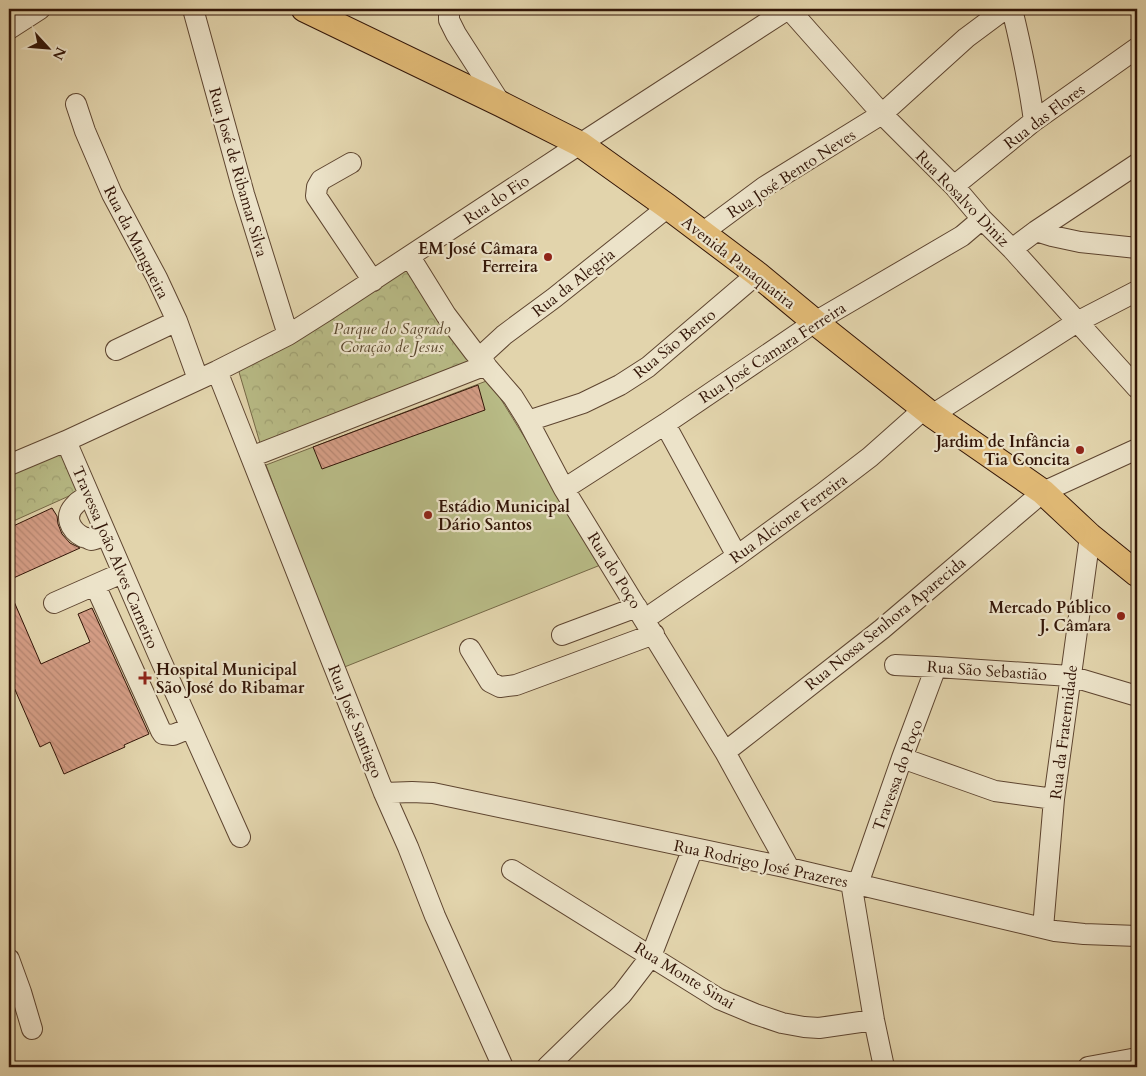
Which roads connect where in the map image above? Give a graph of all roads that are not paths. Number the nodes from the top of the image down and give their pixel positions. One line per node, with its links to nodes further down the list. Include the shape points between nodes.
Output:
1 (40, 9): 8 (street)
2 (193, 9): 31 (street, Rua José de Ribamar Silva, via 244,194)
3 (304, 9): 11 (main road, Avenida Panaquatira)
4 (449, 9): 11 (street, via 449,20 456,34)
5 (789, 9): 12 (street, Rua Rosalvo Diniz); 14 (street, Rua do Fio)
6 (1005, 9): 12 (street, Rua José Bento Neves, via 966,38)
7 (1012, 9): 13 (street, via 1023,51)
8 (9, 29)
9 (1137, 48): 13 (street, Rua das Flores)
10 (76, 104): 28 (street, Rua da Mangueira, via 112,194)
11 (501, 104): 14 (main road, Avenida Panaquatira)
12 (882, 114): 17 (street, Rua Rosalvo Diniz); 21 (street, Rua José Bento Neves, via 764,187)
13 (1034, 122): 17 (street, Rua das Flores)
14 (580, 144): 18 (main road, Avenida Panaquatira); 24 (street, Rua do Fio)
15 (351, 163): 26 (street, via 321,180 316,187 316,196)
16 (1137, 164): 20 (street)
17 (954, 186): 19 (street, Rua Rosalvo Diniz)
18 (668, 207): 21 (main road, Avenida Panaquatira); 33 (street, Rua da Alegria, via 504,335)
19 (982, 219): 23 (street, Rua Rosalvo Diniz); 29 (street, Rua José Camara Ferreira, via 962,236)
20 (1036, 231): 22 (street, via 1080,242); 23 (street)
21 (702, 233): 25 (main road, Avenida Panaquatira)
22 (1137, 248)
23 (1012, 249): 30 (street, Rua Rosalvo Diniz)
24 (410, 257): 26 (street, Rua do Fio); 33 (street, Rua do Poço, via 446,315)
25 (757, 274): 29 (main road, Avenida Panaquatira); 38 (street, Rua São Bento, via 648,367 620,385 583,403)
26 (373, 281): 31 (street, Rua do Fio)
27 (1137, 291): 30 (street, Rua Alcione Ferreira)
28 (177, 321): 32 (street); 35 (street, Rua da Mangueira)
29 (814, 322): 37 (main road, Avenida Panaquatira); 39 (street, Rua José Camara Ferreira)
30 (1077, 322): 36 (street, Rua Rosalvo Diniz); 37 (street, Rua Alcione Ferreira)
31 (288, 335): 34 (street, Rua do Fio)
32 (116, 350)
33 (483, 361): 38 (street, Rua do Poço); 42 (street)
34 (217, 371): 35 (street, Rua do Fio); 42 (street, Rua José Santiago)
35 (198, 379): 40 (street, Rua do Fio)
36 (1137, 388)
37 (928, 412): 45 (main road, Avenida Panaquatira); 49 (street, Rua Alcione Ferreira)
38 (528, 421): 44 (street, Rua do Poço)
39 (665, 424): 44 (street, Rua José Camara Ferreira); 49 (street)
40 (66, 441): 43 (street, Rua do Fio); 46 (street, Travessa João Alves Carneiro)
41 (1137, 449): 45 (street, Rua Nossa Senhora Aparecida)
42 (251, 457): 64 (street, Rua José Santiago)
43 (9, 465)
44 (564, 489): 54 (street, Rua do Poço)
45 (1043, 492): 48 (main road, Avenida Panaquatira); 62 (street, Rua Nossa Senhora Aparecida, via 882,629)
46 (89, 495): 47 (street, Travessa João Alves Carneiro); 47 (street, via 72,509 69,523 76,533 90,540)
47 (106, 535): 50 (street, Travessa João Alves Carneiro)
48 (1090, 536): 51 (main road, Avenida Panaquatira); 59 (street, Rua da Fraternidade)
49 (737, 556): 54 (street, Rua Alcione Ferreira)
50 (122, 573): 52 (street); 61 (street, Travessa João Alves Carneiro)
51 (1137, 574)
52 (95, 585): 53 (street); 61 (street, via 161,731 172,736)
53 (54, 603)
54 (645, 620): 55 (street); 56 (street, via 516,684 500,687 490,682); 62 (street, Rua do Poço)
55 (562, 634)
56 (470, 649)
57 (895, 665): 58 (street, Rua São Sebastião)
58 (936, 667): 59 (street, Rua São Sebastião); 63 (street, Travessa do Poço)
59 (1070, 676): 60 (street, Rua São Sebastião); 65 (street, Rua da Fraternidade)
60 (1137, 696)
61 (190, 728): 66 (street, Travessa João Alves Carneiro)
62 (725, 752): 68 (street, Rua do Poço)
63 (902, 758): 65 (street, via 995,791); 70 (street, Travessa do Poço)
64 (384, 793): 67 (street, Rua Rodrigo José Prazeres, via 433,793); 78 (street, Rua José Santiago)
65 (1054, 799): 71 (street, Rua da Fraternidade)
66 (240, 837)
67 (693, 848): 68 (street, Rua Rodrigo José Prazeres); 73 (street)
68 (789, 868): 70 (street, Rua Rodrigo José Prazeres)
69 (512, 870): 73 (street, Rua Monte Sinai)
70 (854, 883): 71 (street, Rua Rodrigo José Prazeres); 75 (street, Travessa do Poço)
71 (1043, 928): 72 (street, Rua Rodrigo José Prazeres)
72 (1137, 936)
73 (651, 956): 75 (street, Rua Monte Sinai, via 718,999 782,1023 819,1028); 79 (street, via 622,994)
74 (9, 959): 76 (street)
75 (874, 1020): 80 (street, Travessa do Poço)
76 (32, 1029)
77 (1137, 1058): 81 (street)
78 (503, 1067)
79 (547, 1067)
80 (884, 1067)
81 (1088, 1067)

